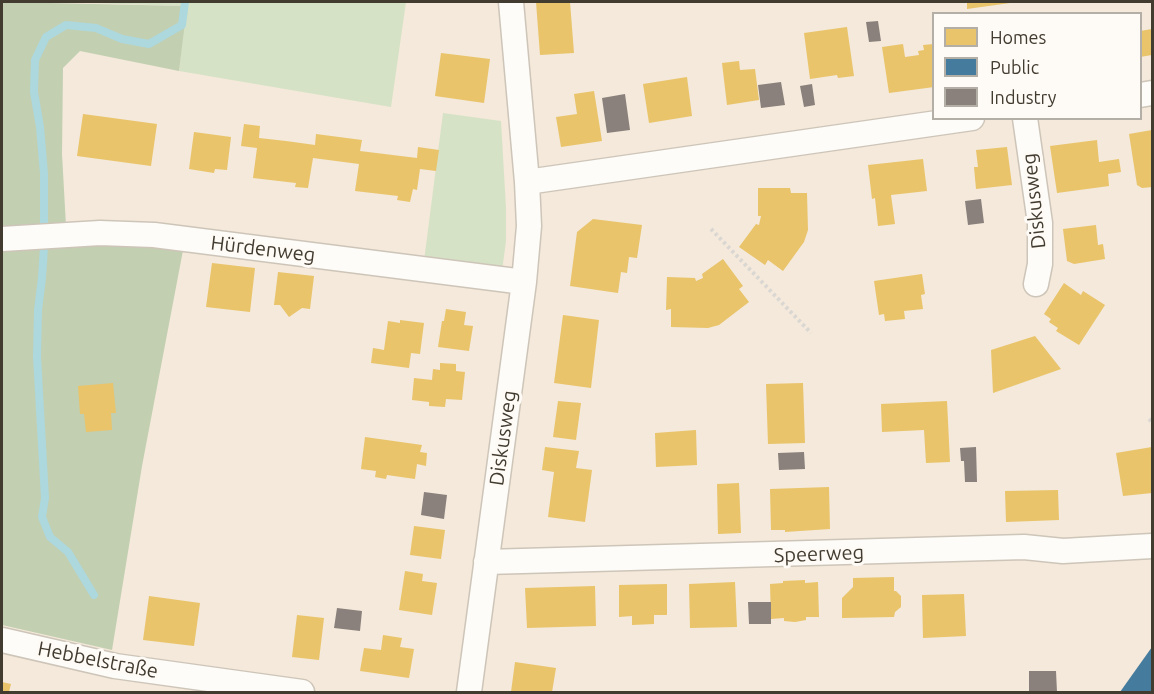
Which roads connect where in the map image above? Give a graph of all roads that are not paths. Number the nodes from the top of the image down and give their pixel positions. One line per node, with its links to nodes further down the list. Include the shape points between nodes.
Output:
1 (512, 2): 4 (street, Diskusweg)
2 (958, 120): 4 (street)
3 (1025, 120): 7 (street, Diskusweg, via 1040,223)
4 (527, 182): 6 (street, Diskusweg, via 529,226)
5 (2, 239): 6 (street, Hürdenweg, via 128,232)
6 (524, 282): 9 (street, Diskusweg)
7 (1036, 284)
8 (1152, 546): 9 (street, Speerweg)
9 (486, 562): 12 (street, Diskusweg)
10 (2, 640): 11 (street, Hebbelstraße, via 115,666)
11 (302, 693)
12 (469, 693)

